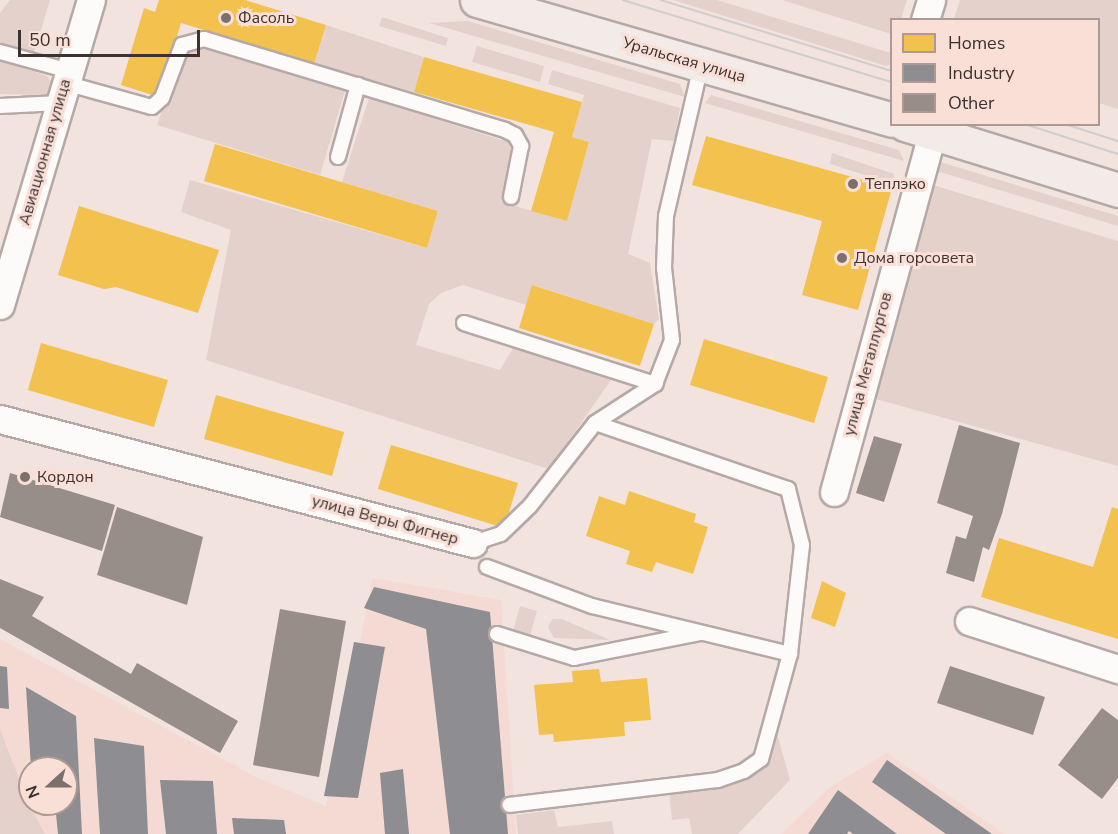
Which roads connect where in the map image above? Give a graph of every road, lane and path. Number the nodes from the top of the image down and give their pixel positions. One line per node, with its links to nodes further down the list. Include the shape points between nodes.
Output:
1 (91, 0): 7 (street, Авиационная улица)
2 (477, 0): 6 (main road, Уральская улица)
3 (931, 0): 4 (street)
4 (926, 18)
5 (0, 52): 7 (lane)
6 (701, 65): 10 (main road, Уральская улица); 17 (lane, via 666,216 664,267 672,340)
7 (65, 86): 8 (lane, via 152,107 162,98 182,45 204,39); 9 (lane); 15 (street, Авиационная улица)
8 (358, 86): 12 (lane); 14 (lane, via 515,135 521,146 521,159)
9 (0, 106)
10 (890, 120)
11 (919, 129): 13 (main road); 20 (street, улица Металлургов)
12 (338, 157)
13 (1118, 190)
14 (512, 197)
15 (0, 305)
16 (464, 323): 17 (lane)
17 (655, 384): 19 (lane, улица Веры Фигнер)
18 (0, 419): 21 (street, улица Веры Фигнер)
19 (595, 423): 21 (lane, улица Веры Фигнер, via 530,506 501,534); 26 (lane, via 788,489 802,545)
20 (834, 492)
21 (473, 543)
22 (487, 567): 24 (lane, via 592,606)
23 (969, 621): 27 (street)
24 (705, 632): 25 (lane, via 574,658); 26 (lane)
25 (497, 634)
26 (790, 654): 28 (lane, via 761,759 744,771 718,780)
27 (1118, 669)
28 (508, 805)

